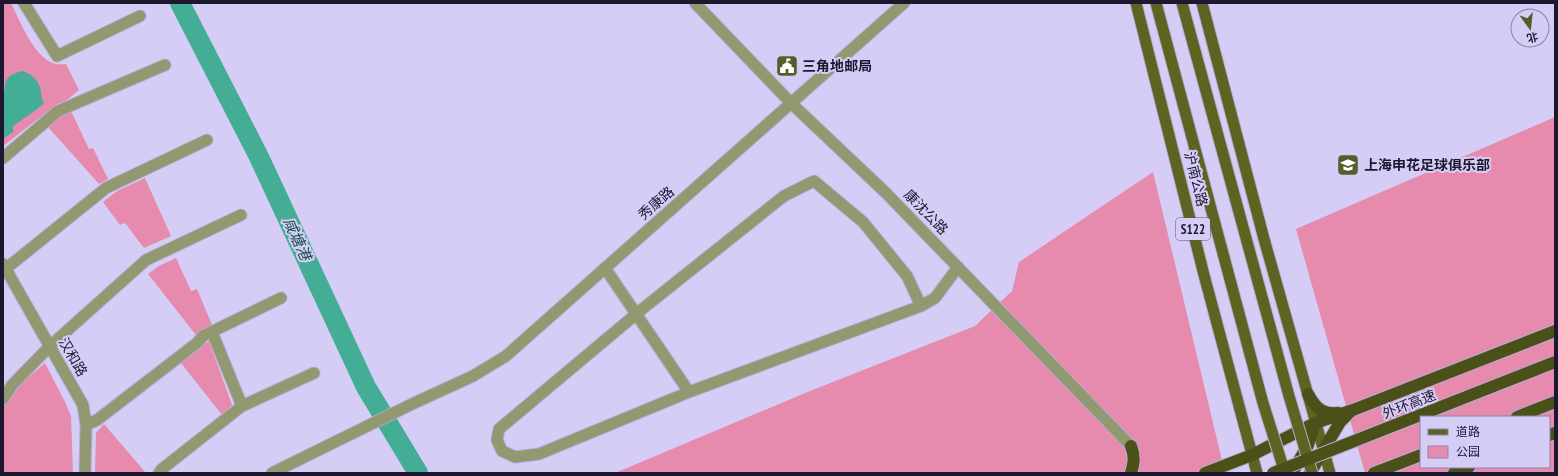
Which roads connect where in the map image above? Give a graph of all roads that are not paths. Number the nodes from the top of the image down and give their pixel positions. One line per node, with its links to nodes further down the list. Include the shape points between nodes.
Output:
1 (24, 3): 8 (street, via 57,56)
2 (695, 3): 10 (street, 康沈公路)
3 (904, 3): 10 (street, 秀康路)
4 (1136, 3): 36 (main road, 沪南公路 / S122)
5 (1156, 3): 46 (main road, bridge)
6 (1182, 3): 48 (main road, bridge)
7 (1202, 3): 26 (main road)
8 (140, 16)
9 (165, 65): 12 (street, via 58,111)
10 (792, 104): 14 (street, 康沈公路, via 886,193); 16 (street, 秀康路)
11 (207, 140): 15 (street, via 106,188)
12 (3, 158)
13 (241, 215): 22 (street, via 146,260)
14 (958, 267): 18 (street, via 935,298); 34 (street, 康沈公路)
15 (4, 268): 22 (street, 汉和路)
16 (605, 268): 19 (street); 41 (street, 秀康路, via 506,356 473,376)
17 (281, 298): 21 (street)
18 (921, 306): 19 (street, via 907,276 863,222 814,181 784,196); 25 (street)
19 (637, 313): 25 (street); 25 (street, via 499,429 497,440 502,451 515,457 539,454)
20 (1555, 331): 30 (highway)
21 (212, 332): 29 (street); 33 (street, via 203,336)
22 (50, 346): 27 (street, via 12,385); 33 (street, 汉和路, via 83,405)
23 (1555, 362): 45 (highway, 外环高速, bridge)
24 (314, 373): 29 (street)
25 (689, 392)
26 (1308, 394): 30 (highway, via 1319,410 1327,413); 32 (main road)
27 (3, 399)
28 (1555, 402): 31 (highway)
29 (242, 406): 40 (street, via 162,468)
30 (1353, 410): 32 (highway); 35 (highway, via 1340,422)
31 (1520, 416)
32 (1315, 423): 35 (main road); 36 (highway); 47 (highway, via 1308,445)
33 (86, 426): 39 (street, 汉和路)
34 (1131, 446): 42 (highway, via 1134,454)
35 (1323, 450): 48 (highway); 49 (main road)
36 (1252, 455): 43 (highway); 44 (main road, 沪南公路)
37 (1420, 455): 50 (highway)
38 (1466, 468): 51 (highway)
39 (85, 473)
40 (159, 473)
41 (272, 473)
42 (1131, 473)
43 (1205, 473)
44 (1257, 473)
45 (1273, 473)
46 (1285, 473)
47 (1292, 473)
48 (1311, 473)
49 (1330, 473)
50 (1374, 473)
51 (1454, 473)

